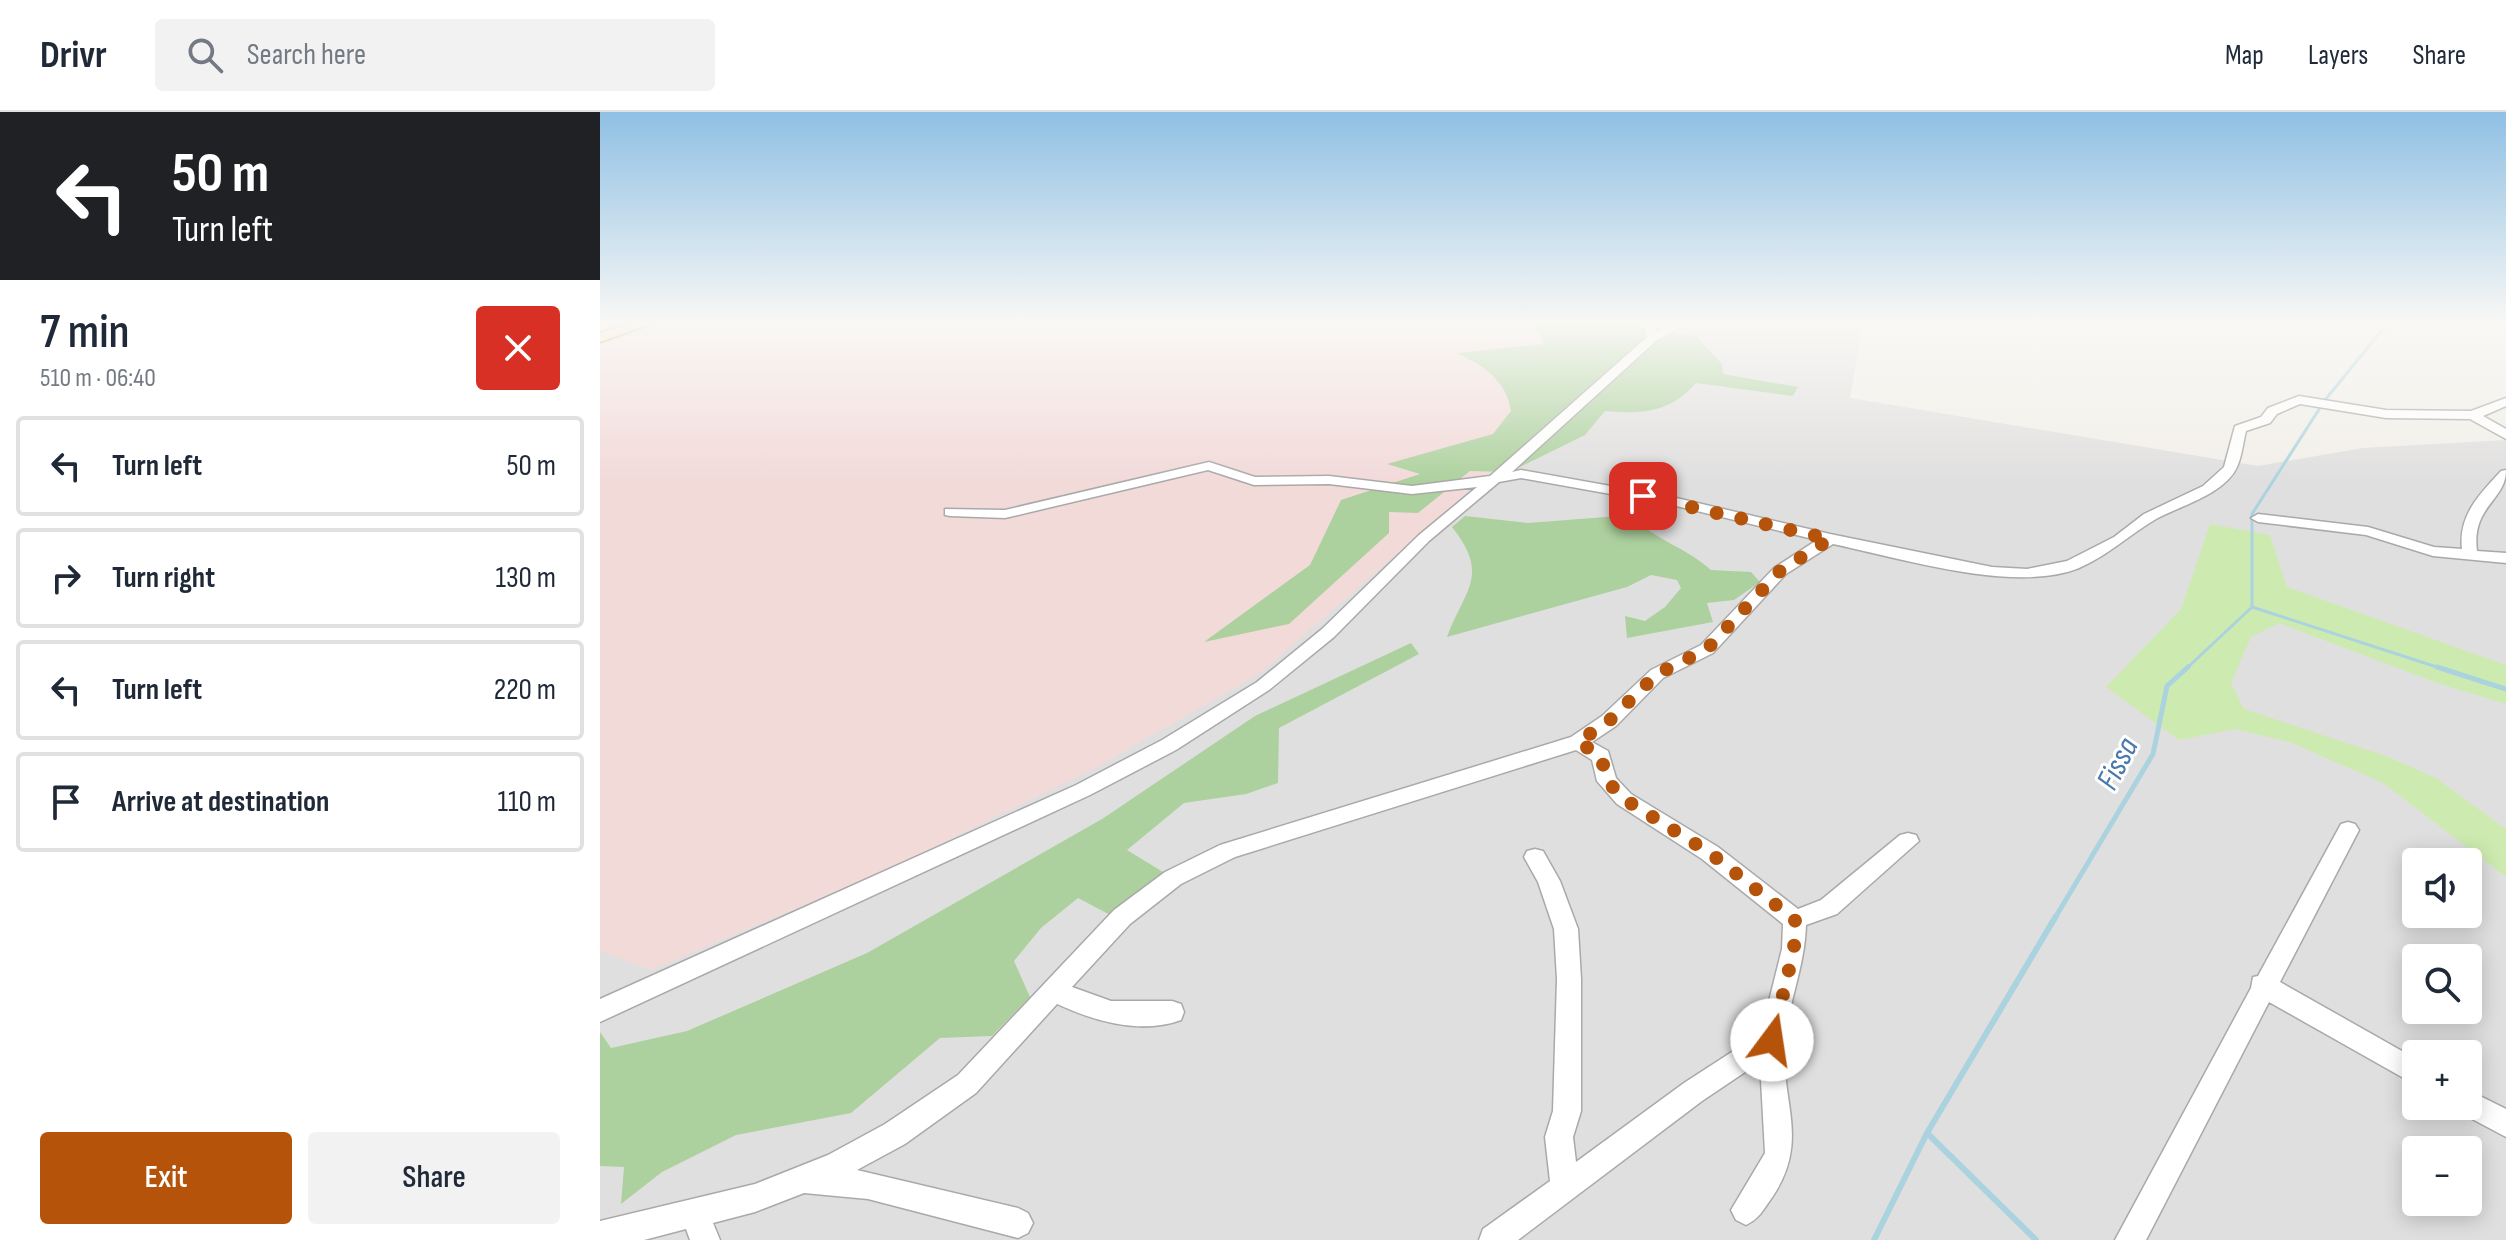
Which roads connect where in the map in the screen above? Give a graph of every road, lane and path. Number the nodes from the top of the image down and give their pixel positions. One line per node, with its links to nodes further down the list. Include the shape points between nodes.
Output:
1 (1604, 377): 6 (street, via 1532,448)
2 (2506, 402): 3 (street)
3 (2473, 415): 4 (street); 9 (street, via 2386,414 2299,400 2240,429 2230,468 2208,489 2149,517 2072,565 2027,574 1992,572)
4 (2506, 435)
5 (2506, 474): 10 (street, via 2472,514 2465,531)
6 (1489, 481): 7 (street, via 1412,490 1329,480 1254,481 1209,466 1005,514); 9 (street, via 1521,474 1672,501); 19 (street, via 1328,633 1263,686 1169,745 1083,790)
7 (950, 512)
8 (2258, 518): 10 (street, via 2368,531 2433,551)
9 (1830, 539): 12 (street, via 1780,571 1707,649 1657,674 1609,721)
10 (2470, 555): 11 (street)
11 (2506, 558)
12 (1578, 742): 16 (street, via 1601,756 1607,781 1624,799 1710,853); 18 (street, via 1228,851 1173,878 1122,917)
13 (2348, 830): 17 (street)
14 (1908, 841): 16 (street, via 1829,907)
15 (1535, 857): 26 (street, via 1566,929 1567,1111 1559,1137)
16 (1795, 920): 21 (street, via 1794,949)
17 (2262, 985): 22 (street); 32 (street)
18 (1054, 990): 20 (street, via 1090,1009 1123,1016); 25 (street, via 967,1084 895,1134)
19 (600, 1011)
20 (1172, 1012)
21 (1772, 1040): 26 (street); 27 (street, via 1779,1153)
22 (2402, 1065)
23 (2482, 1111): 24 (street)
24 (2506, 1124)
25 (802, 1180): 28 (street, via 868,1185); 29 (street)
26 (1565, 1187): 31 (street)
27 (1746, 1210)
28 (1018, 1223)
29 (700, 1226): 30 (street)
30 (600, 1236)
31 (1494, 1240)
32 (2130, 1240)

